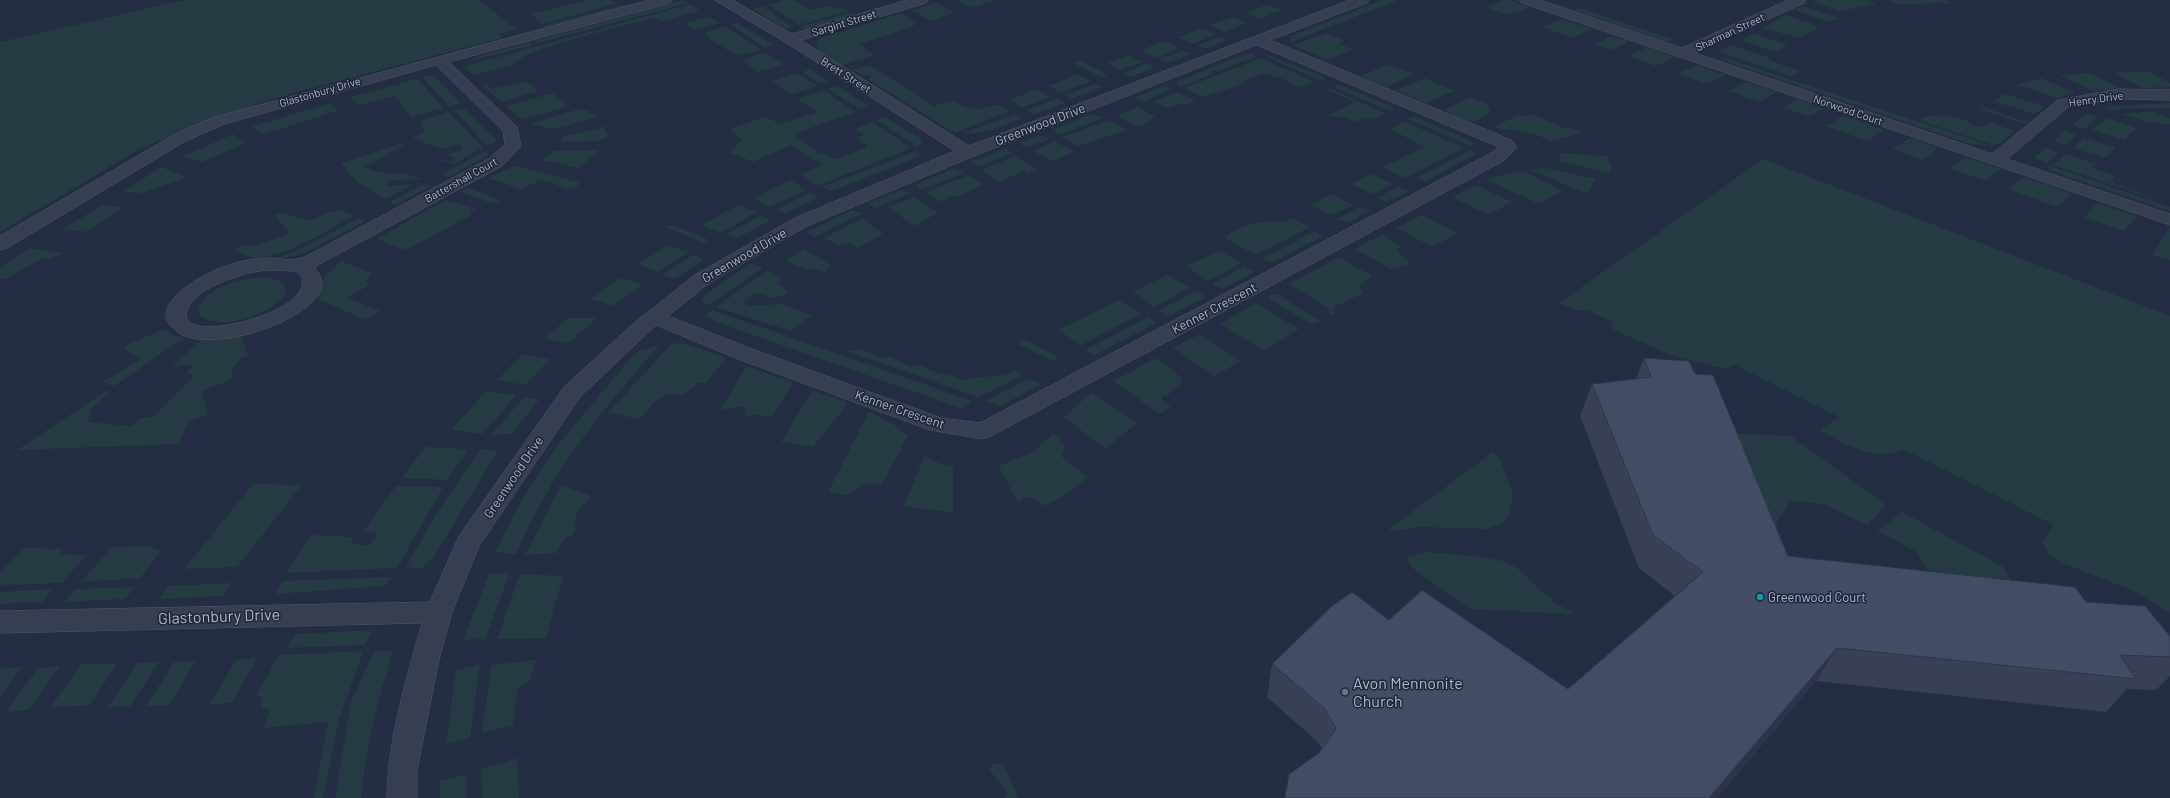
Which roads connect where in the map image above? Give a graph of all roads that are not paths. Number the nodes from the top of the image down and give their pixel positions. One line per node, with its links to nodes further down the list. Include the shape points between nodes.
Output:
1 (665, 0): 10 (street, Glastonbury Drive)
2 (722, 0): 7 (street, Brett Street)
3 (921, 0): 7 (street, Sargint Street)
4 (1362, 0): 8 (street, Greenwood Drive)
5 (1527, 0): 9 (street, Norwood Court)
6 (1799, 0): 9 (street, Sharman Street)
7 (790, 39): 12 (street, Brett Street)
8 (1257, 40): 12 (street, Greenwood Drive); 17 (street, Kenner Crescent, via 1509,147 1490,161 983,431 938,425 745,354)
9 (1683, 53): 13 (street, Norwood Court)
10 (439, 60): 15 (street, Glastonbury Drive, via 218,121 178,139); 16 (street, Battershall Court, via 511,130 513,146 496,162)
11 (2170, 95): 13 (street, Henry Drive, via 2119,94 2063,103)
12 (968, 152): 17 (street, Greenwood Drive, via 801,222 702,279)
13 (1995, 160): 14 (street, Norwood Court)
14 (2170, 220)
15 (0, 244)
16 (302, 265): 16 (street, Battershall Court, via 264,264 213,278 182,301 175,313 176,319 183,328 205,334 228,333 266,323 304,300 312,288 312,277)
17 (654, 317): 18 (street, Greenwood Drive, via 601,363 562,405 468,543)
18 (439, 612): 19 (street, Glastonbury Drive); 20 (street, Greenwood Drive, via 424,664 402,771)
19 (0, 622)
20 (402, 798)

